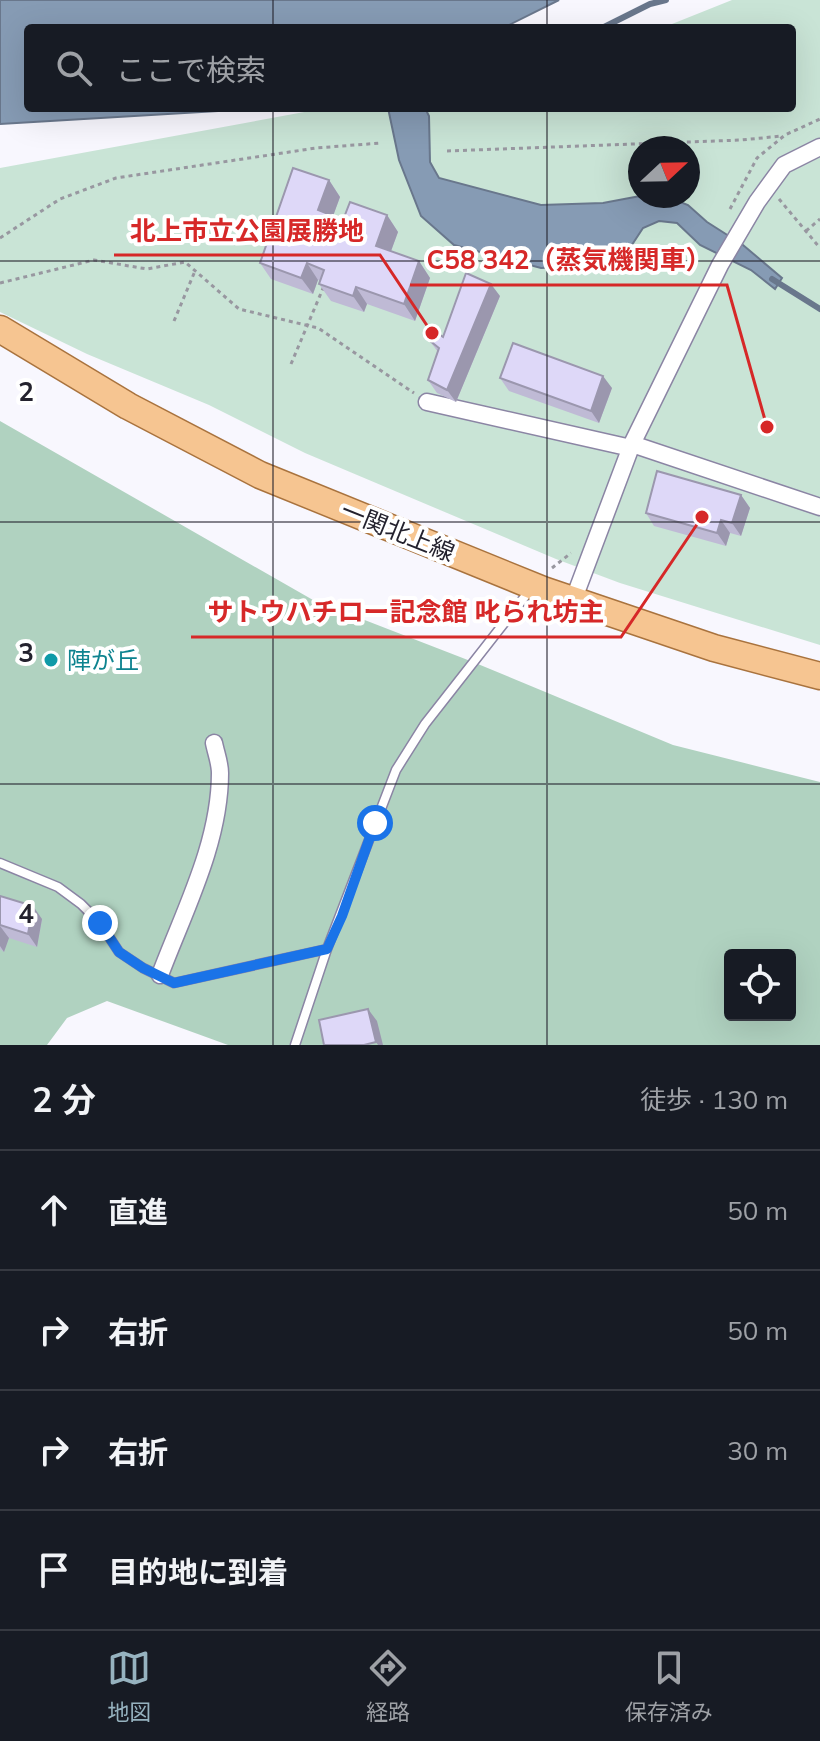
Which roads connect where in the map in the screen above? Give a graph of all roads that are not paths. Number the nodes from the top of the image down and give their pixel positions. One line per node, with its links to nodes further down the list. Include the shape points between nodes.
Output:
1 (820, 147): 4 (street, via 784,165 757,202 720,265)
2 (0, 329): 6 (main road, 一関北上線, via 128,406 260,475)
3 (427, 402): 4 (street)
4 (632, 446): 5 (street); 7 (street)
5 (820, 507)
6 (533, 586): 7 (main road, 一関北上線); 11 (lane, via 425,724 396,770)
7 (573, 601): 8 (main road, 一関北上線, via 714,648)
8 (820, 676)
9 (214, 743): 12 (street, via 219,803 209,846)
10 (0, 863): 12 (lane, via 58,887 100,923 119,952)
11 (327, 949): 12 (lane, via 174,983); 13 (lane)
12 (160, 975)
13 (295, 1045)

